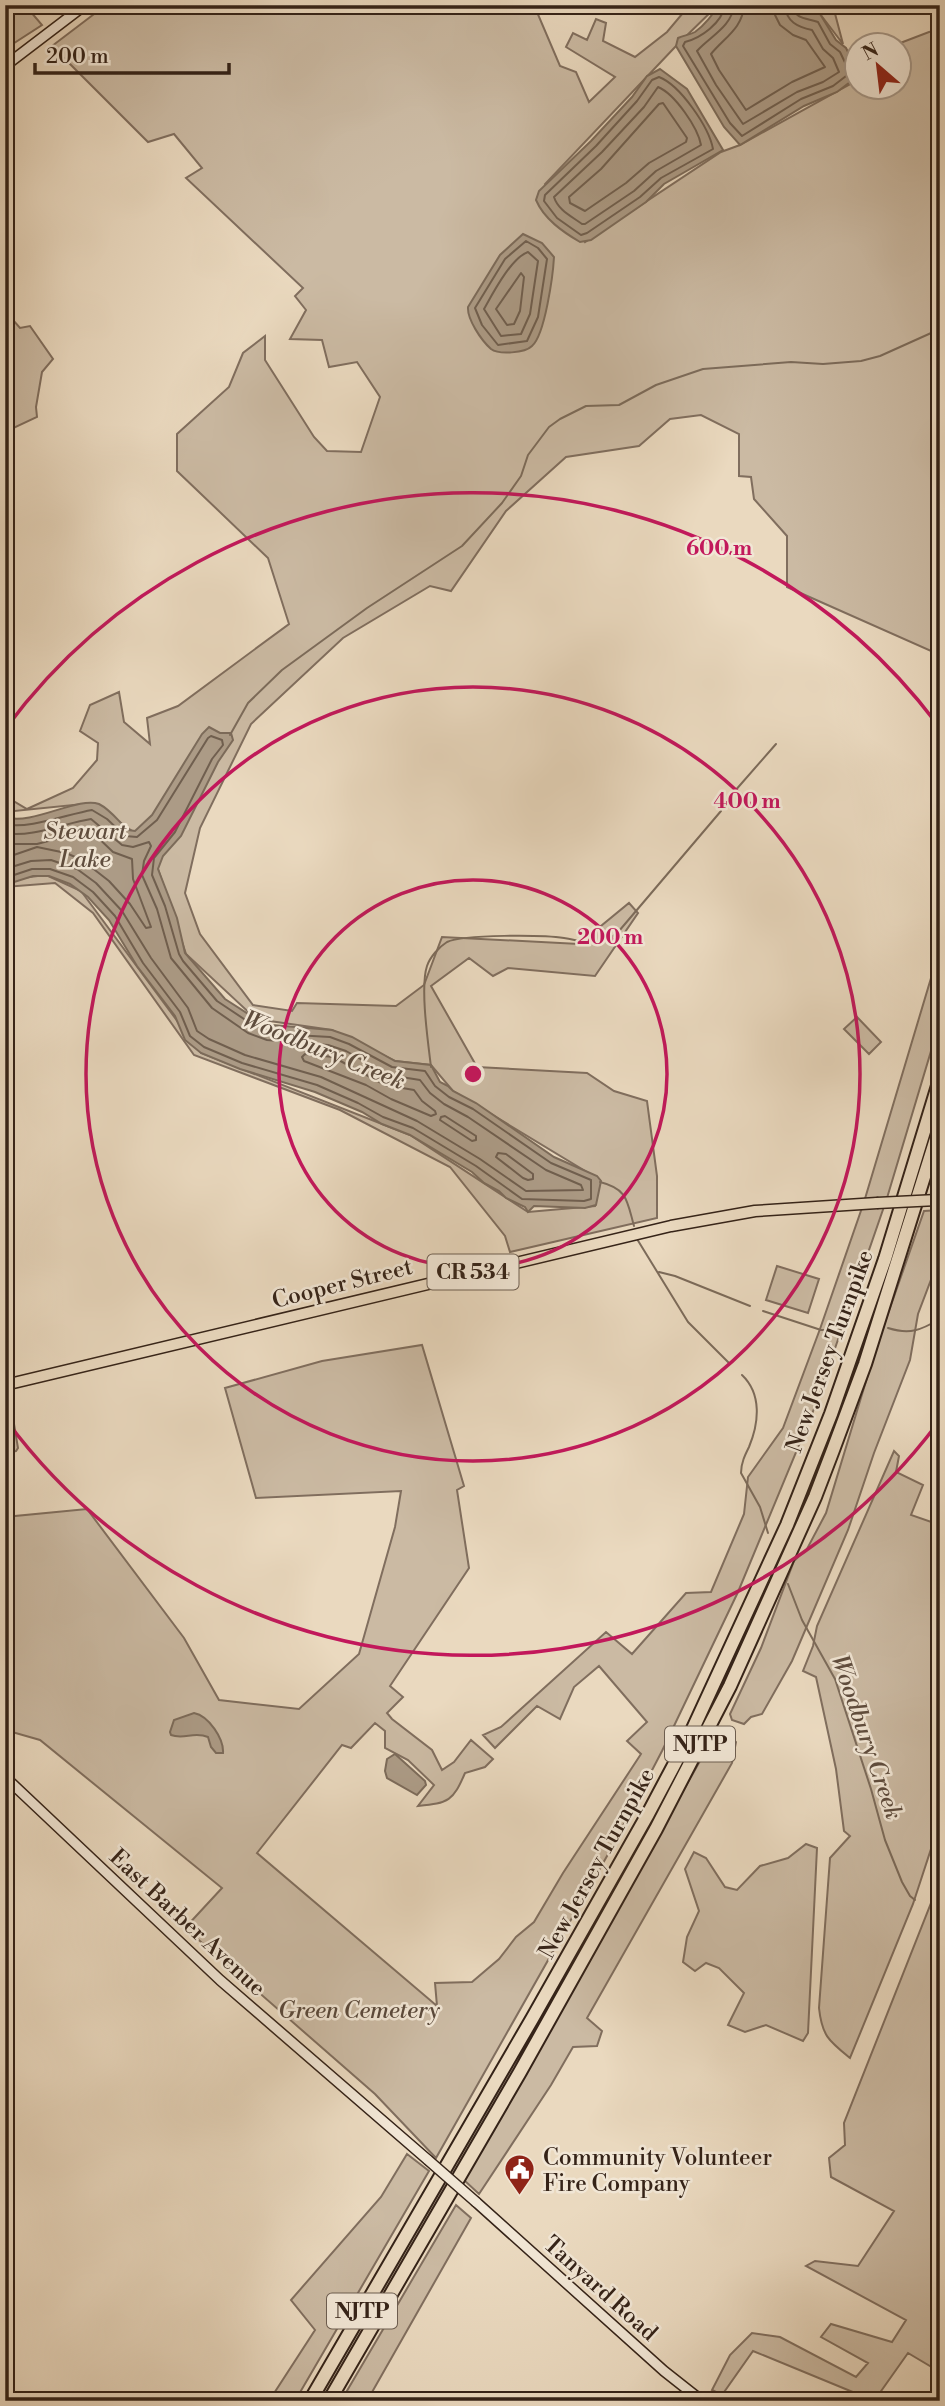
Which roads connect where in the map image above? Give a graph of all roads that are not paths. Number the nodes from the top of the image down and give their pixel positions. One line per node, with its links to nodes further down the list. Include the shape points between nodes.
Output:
1 (85, 5): 2 (street)
2 (5, 66)
3 (940, 1079): 9 (highway, New Jersey Turnpike / NJTP, via 831,1415 782,1537 691,1733 532,2019)
4 (940, 1126): 10 (highway, New Jersey Turnpike / NJTP, via 833,1450 730,1686 520,2072)
5 (938, 1200): 6 (main road, Cooper Street / CR 534, bridge, via 755,1211 629,1235)
6 (5, 1385)
7 (5, 1777): 8 (street, East Barber Avenue, bridge, via 220,1980)
8 (476, 2202): 11 (street, Tanyard Road)
9 (310, 2401)
10 (329, 2401)
11 (702, 2401)

